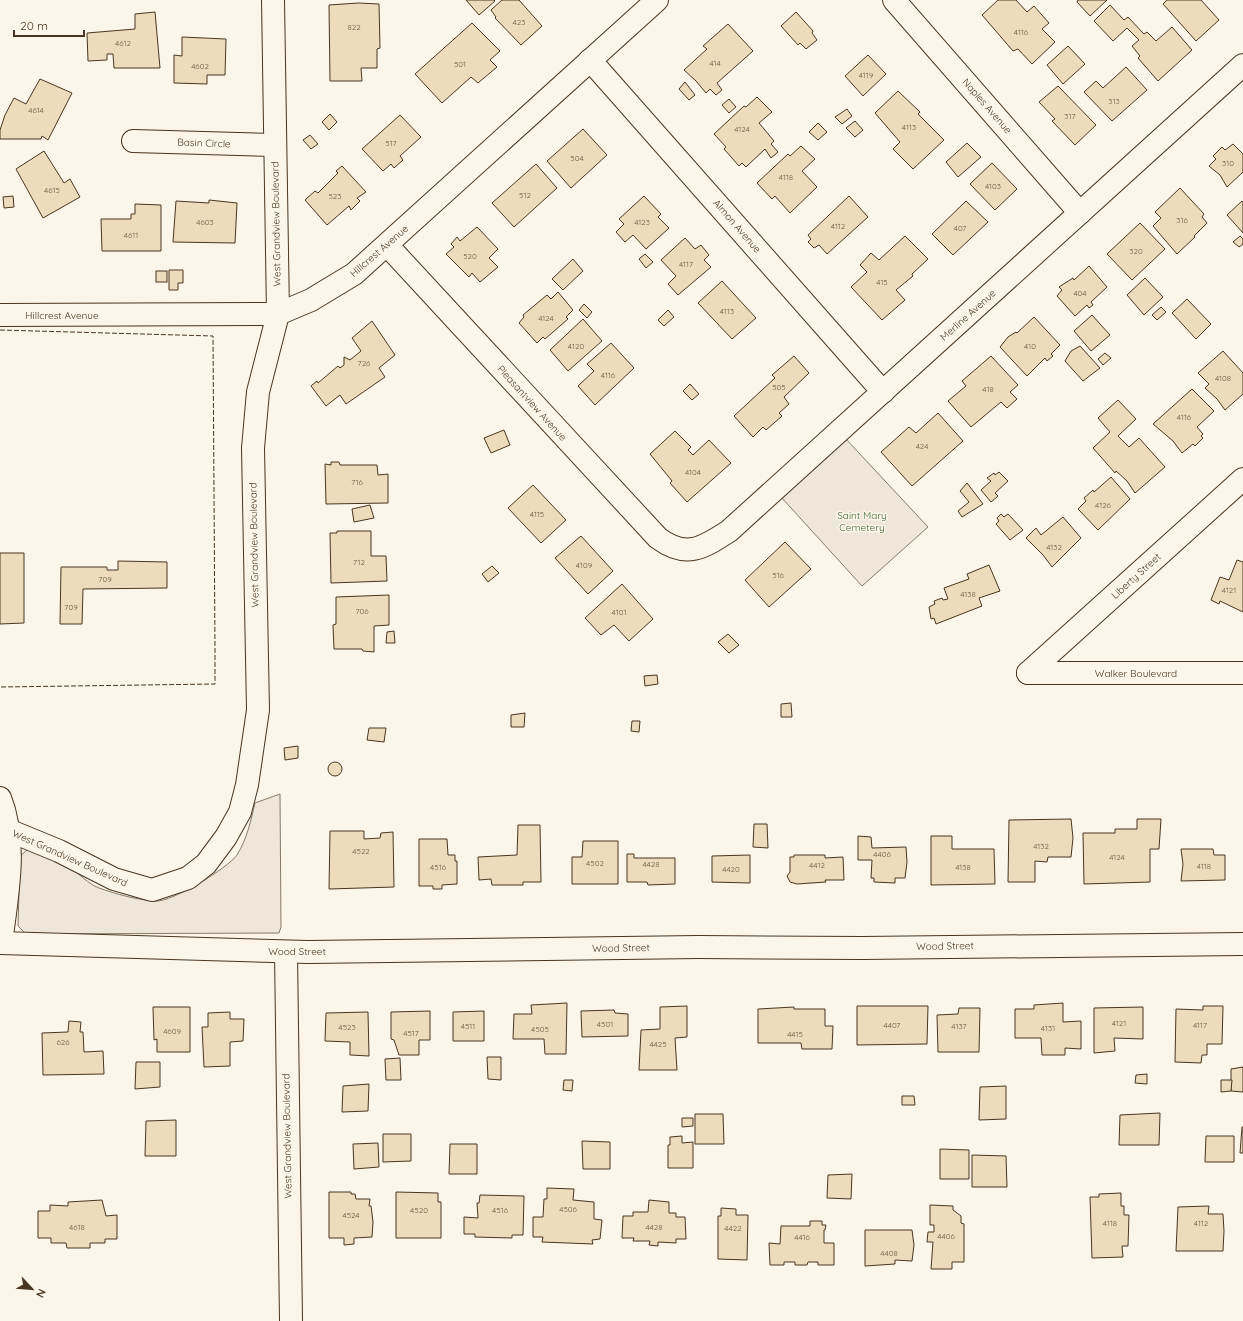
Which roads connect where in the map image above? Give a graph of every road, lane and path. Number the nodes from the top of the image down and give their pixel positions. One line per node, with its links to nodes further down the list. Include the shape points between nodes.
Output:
1 (273, 0): 7 (street, West Grandview Boulevard)
2 (656, 0): 4 (street, Hillcrest Avenue)
3 (894, 0): 8 (street, Naples Avenue)
4 (590, 60): 9 (street, Hillcrest Avenue); 12 (street, Almon Avenue)
5 (1243, 66): 8 (street, Merline Avenue)
6 (133, 141): 7 (street, Basin Circle)
7 (274, 145): 10 (street, West Grandview Boulevard)
8 (1080, 213): 12 (street, Merline Avenue)
9 (386, 245): 10 (street, Hillcrest Avenue, via 354,274 333,288); 14 (street, Pleasantview Avenue, via 658,538 669,547)
10 (278, 314): 11 (street, Hillcrest Avenue); 18 (street, West Grandview Boulevard, via 258,392 253,448 258,710 247,785 240,812 206,864 188,878 152,890 114,879 59,850)
11 (0, 315)
12 (883, 392): 14 (street, Merline Avenue, via 729,531 706,546)
13 (1243, 479): 15 (street, Liberty Street)
14 (685, 551)
15 (1028, 673): 16 (street, Walker Boulevard)
16 (1243, 673)
17 (0, 798): 18 (street)
18 (8, 830): 19 (street, via 8,882)
19 (0, 943): 21 (street, Wood Street)
20 (1243, 944): 21 (street, Wood Street)
21 (286, 952): 22 (street, West Grandview Boulevard)
22 (291, 1321)

